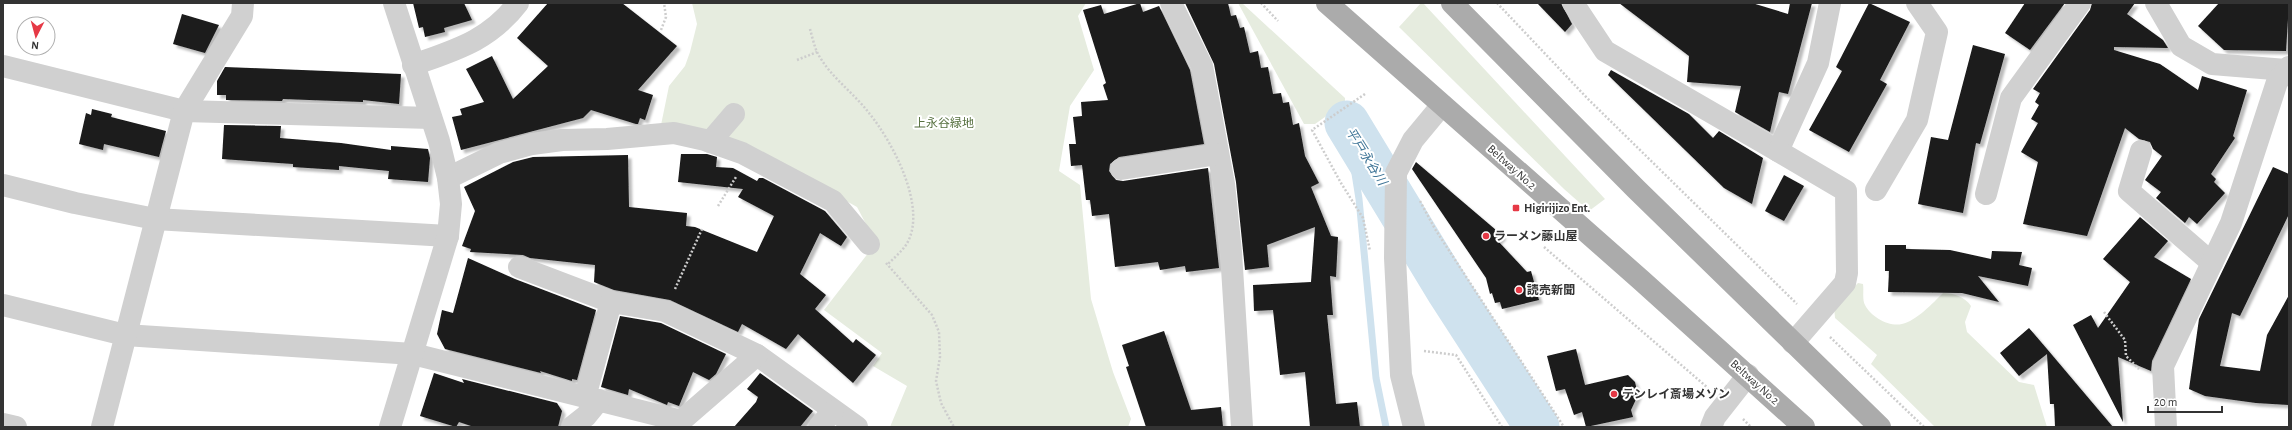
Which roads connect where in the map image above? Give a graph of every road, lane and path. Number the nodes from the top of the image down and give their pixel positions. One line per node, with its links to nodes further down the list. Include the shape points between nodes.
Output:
1 (243, 3): 25 (street, via 242,16)
2 (394, 3): 20 (street)
3 (518, 3): 20 (street, via 495,27 473,43)
4 (664, 3): 17 (path, via 666,17)
5 (1171, 3): 31 (street, via 1202,66)
6 (1261, 3): 15 (path)
7 (1452, 3): 54 (main road)
8 (1497, 3): 52 (path, via 1588,99)
9 (1573, 3): 29 (street, via 1605,51)
10 (1830, 3): 29 (street, via 1818,63)
11 (1917, 3): 36 (street, via 1936,32 1918,120)
12 (2080, 3): 37 (street, via 2011,98)
13 (2156, 3): 22 (street, via 2181,46 2212,64)
14 (1331, 4): 24 (main road, Beltway No.2)
15 (1278, 21)
16 (810, 29): 18 (path)
17 (661, 30)
18 (817, 52): 19 (path); 70 (path, via 833,74 869,112 890,143 902,168 913,209 910,234 906,245 887,265 932,315 939,332 940,357 936,381 940,403)
19 (796, 60)
20 (413, 65): 27 (street)
21 (3, 66): 25 (street)
22 (2288, 69): 46 (street, via 2277,82 2231,224)
23 (1364, 94): 41 (path, via 1312,130)
24 (1442, 105): 55 (street, via 1413,140 1396,173 1395,258); 59 (main road, Beltway No.2)
25 (184, 111): 27 (street); 40 (street)
26 (734, 114): 28 (street)
27 (432, 118): 33 (street)
28 (710, 142): 33 (street, via 674,133 532,144 500,153); 44 (street, via 747,155 833,201)
29 (1778, 151): 52 (street, via 1846,191 1845,283)
30 (2141, 151): 46 (street, via 2129,191)
31 (1218, 154): 32 (street); 71 (street, via 1224,184 1231,252)
32 (1121, 169)
33 (448, 178): 43 (street, via 451,204)
34 (734, 181): 39 (path)
35 (3, 185): 40 (street, via 75,203)
36 (1876, 190)
37 (1986, 194)
38 (1417, 196): 74 (path, via 1435,229)
39 (718, 206)
40 (155, 218): 43 (street); 53 (street)
41 (1363, 218)
42 (702, 229): 50 (path)
43 (448, 236): 56 (street)
44 (869, 244)
45 (1544, 247): 61 (path)
46 (2212, 263): 80 (street, via 2163,366)
47 (519, 267): 48 (street)
48 (611, 302): 50 (street); 60 (street)
49 (3, 305): 53 (street)
50 (664, 311): 57 (street)
51 (2104, 312): 58 (path, via 2125,340 2126,356)
52 (1813, 320): 54 (street); 79 (path)
53 (125, 335): 56 (street); 65 (street)
54 (1793, 343): 78 (main road)
55 (1399, 348): 72 (street, via 1401,375); 73 (path, via 1456,355)
56 (413, 354): 60 (street); 66 (street)
57 (757, 355): 60 (street, via 681,421); 62 (street)
58 (2143, 371)
59 (1748, 375): 61 (street); 77 (main road, Beltway No.2)
60 (592, 398): 67 (street, via 586,416)
61 (1725, 402): 75 (street); 76 (path)
62 (833, 411): 68 (street); 69 (street)
63 (3, 424): 64 (street)
64 (16, 427)
65 (102, 427)
66 (390, 427)
67 (572, 427)
68 (819, 427)
69 (857, 427)
70 (954, 427)
71 (1242, 427)
72 (1414, 427)
73 (1502, 427)
74 (1564, 427)
75 (1711, 427)
76 (1751, 427)
77 (1804, 427)
78 (1880, 427)
79 (1924, 427)
80 (2166, 427)

